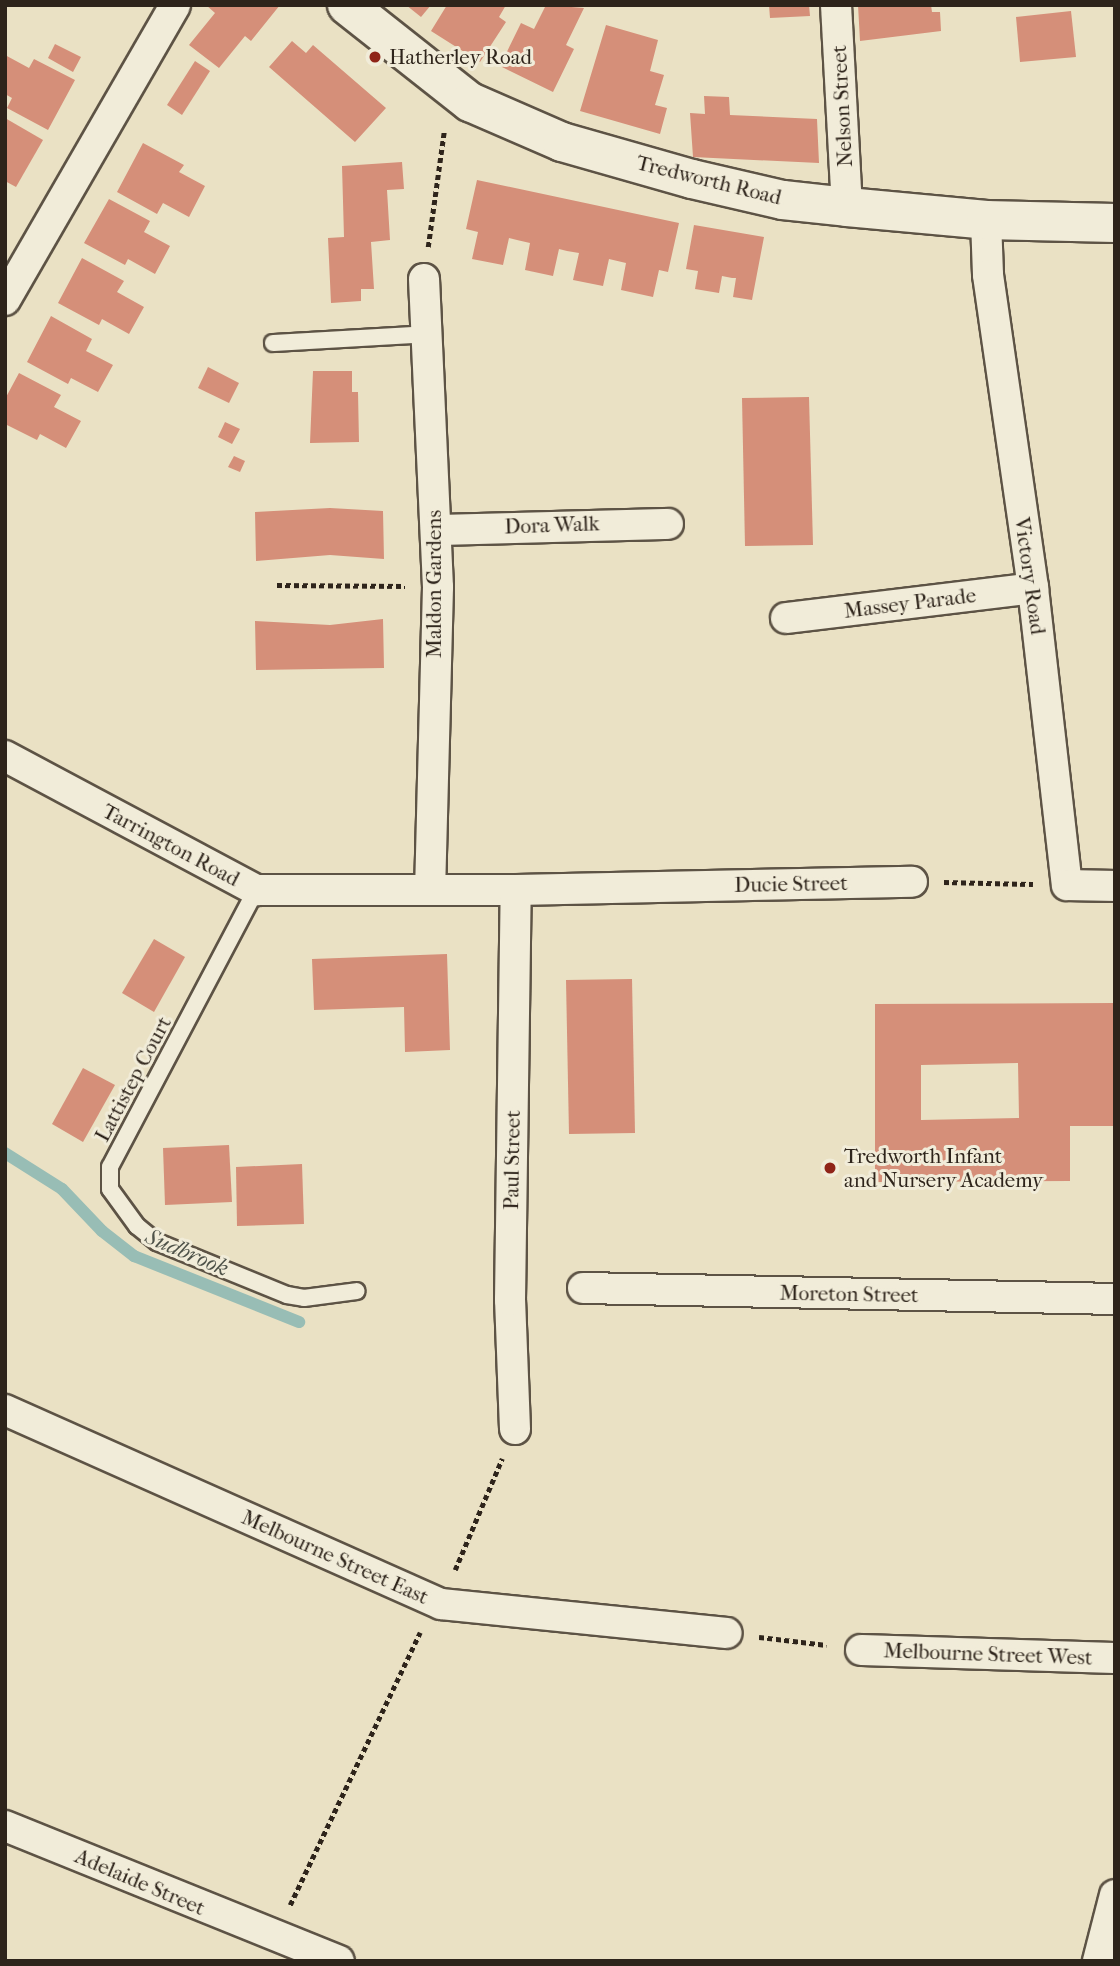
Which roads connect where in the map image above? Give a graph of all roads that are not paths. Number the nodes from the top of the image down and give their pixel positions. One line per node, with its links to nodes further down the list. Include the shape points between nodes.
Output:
1 (175, 5): 8 (street)
2 (347, 5): 4 (street, Tredworth Road, via 450,91 562,142 783,200)
3 (836, 5): 4 (street, Nelson Street)
4 (848, 207): 5 (street, Tredworth Road)
5 (986, 220): 6 (street, Tredworth Road); 13 (street, Victory Road, via 988,275)
6 (1115, 223)
7 (424, 279): 9 (street, Maldon Gardens)
8 (6, 295)
9 (427, 334): 10 (lane); 12 (street, Maldon Gardens)
10 (273, 343)
11 (668, 524): 12 (street, Dora Walk)
12 (436, 530): 18 (street, Maldon Gardens)
13 (1033, 588): 14 (street, Massey Parade); 17 (street, Victory Road, via 1067,884)
14 (786, 618)
15 (5, 756): 19 (street, Tarrington Road)
16 (912, 882): 20 (street, Ducie Street)
17 (1115, 886)
18 (430, 889): 19 (street, Tarrington Road); 20 (street, Tarrington Road)
19 (256, 890): 22 (lane, Lattistep Court, via 110,1167 110,1189 137,1226 157,1242 287,1295 304,1298)
20 (516, 890): 25 (street, Paul Street, via 510,1300)
21 (583, 1288): 23 (street, Moreton Street)
22 (357, 1291)
23 (1115, 1299)
24 (5, 1410): 26 (street, Melbourne Street East, via 441,1604)
25 (515, 1429)
26 (727, 1633)
27 (861, 1650): 28 (street, Melbourne Street West)
28 (1115, 1658)
29 (5, 1826): 31 (street, Adelaide Street)
30 (1115, 1895): 32 (street)
31 (339, 1961)
32 (1098, 1961)

